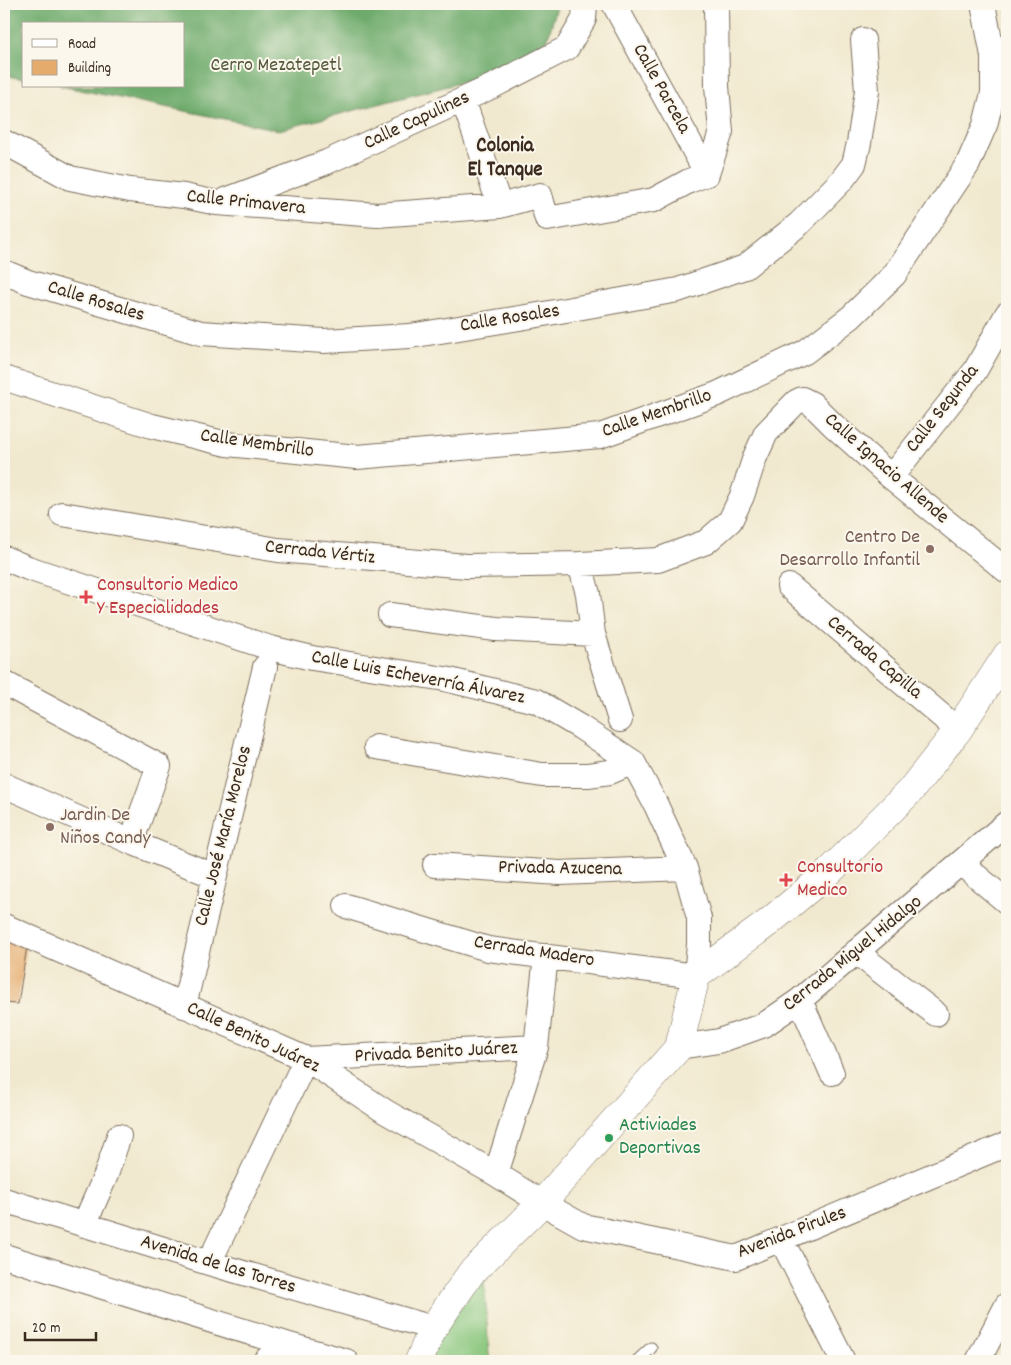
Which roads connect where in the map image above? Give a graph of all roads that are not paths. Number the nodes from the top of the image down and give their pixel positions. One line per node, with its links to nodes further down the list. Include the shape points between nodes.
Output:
1 (585, 4): 6 (street, Calle Capulines, via 584,18 566,48)
2 (614, 4): 8 (street, Calle Parcela)
3 (716, 4): 8 (street, Calle Parcela, via 721,132)
4 (983, 4): 13 (street, Calle Membrillo, via 993,56 993,93 985,125 968,164 894,275 851,317 806,352 717,394 600,436 358,457 227,444 152,426)
5 (863, 40): 11 (street, Calle Rosales, via 867,91 854,164 799,224 745,267 678,290 410,336 324,341 201,333)
6 (463, 100): 9 (street, Calle Capulines, via 327,162); 10 (street)
7 (4, 142): 9 (street, Calle Primavera, via 70,178)
8 (707, 174): 10 (street, Calle Primavera, via 654,200 547,219 540,195)
9 (217, 203): 10 (street, Calle Primavera, via 378,215)
10 (500, 206)
11 (4, 272)
12 (1007, 314): 15 (street, Calle Segunda, via 975,371)
13 (4, 378)
14 (766, 433): 15 (street, Calle Ignacio Allende, via 802,399 812,404); 18 (street, Cerrada Vértiz, via 730,521 706,542 658,560)
15 (890, 476): 19 (street, Calle Ignacio Allende)
16 (62, 514): 18 (street, Cerrada Vértiz, via 296,552 467,566)
17 (4, 558): 29 (street, Calle Luis Echeverría Álvarez, via 270,648 312,658 446,679 536,700)
18 (580, 564): 22 (street)
19 (1007, 571)
20 (789, 586): 27 (street, Cerrada Capilla)
21 (390, 615): 22 (street, via 496,629)
22 (593, 634): 26 (street)
23 (1007, 654): 27 (street)
24 (266, 667): 36 (street, Calle José María Morelos)
25 (4, 683): 32 (street, via 159,766)
26 (620, 720)
27 (958, 730): 42 (street, via 910,792 829,872)
28 (376, 746): 29 (street, via 542,775 610,772)
29 (633, 762): 35 (street, Calle Luis Echeverría Álvarez)
30 (4, 786): 32 (street)
31 (1007, 823): 34 (street, Cerrada Miguel Hidalgo)
32 (130, 842): 36 (street)
33 (435, 864): 35 (street, Privada Azucena, via 560,873)
34 (962, 864): 37 (street); 40 (street, Cerrada Miguel Hidalgo)
35 (685, 868): 42 (street, Calle Luis Echeverría Álvarez, via 699,918)
36 (214, 876): 44 (street, Calle José María Morelos)
37 (1007, 902)
38 (346, 906): 41 (street, Cerrada Madero, via 488,949)
39 (4, 926): 44 (street, Calle Benito Juárez)
40 (856, 952): 43 (street, Cerrada Miguel Hidalgo); 45 (street)
41 (546, 956): 42 (street, Cerrada Madero); 46 (street)
42 (696, 976): 47 (street)
43 (800, 1000): 47 (street, Cerrada Miguel Hidalgo, via 764,1025 719,1041); 49 (street)
44 (184, 1006): 48 (street, Calle Benito Juárez)
45 (936, 1014)
46 (536, 1047): 48 (street, Privada Benito Juárez); 52 (street)
47 (679, 1047): 54 (street)
48 (306, 1059): 52 (street, Calle Benito Juárez, via 386,1112); 58 (street)
49 (832, 1073)
50 (119, 1136): 55 (street, via 106,1176)
51 (1007, 1144): 56 (street, Avenida Pirules)
52 (496, 1174): 54 (street, Calle Benito Juárez)
53 (4, 1200): 55 (street, Avenida de las Torres)
54 (542, 1203): 56 (street, Avenida Pirules, via 584,1226 736,1258); 60 (street, via 471,1274)
55 (84, 1225): 58 (street, Avenida de las Torres)
56 (781, 1239): 67 (street)
57 (4, 1256): 61 (street)
58 (209, 1263): 60 (street, Avenida de las Torres)
59 (1005, 1314): 68 (street)
60 (433, 1328): 65 (street)
61 (286, 1344): 63 (street); 64 (street)
62 (652, 1348): 66 (lane)
63 (265, 1361)
64 (346, 1361)
65 (419, 1361)
66 (637, 1361)
67 (843, 1361)
68 (978, 1361)

